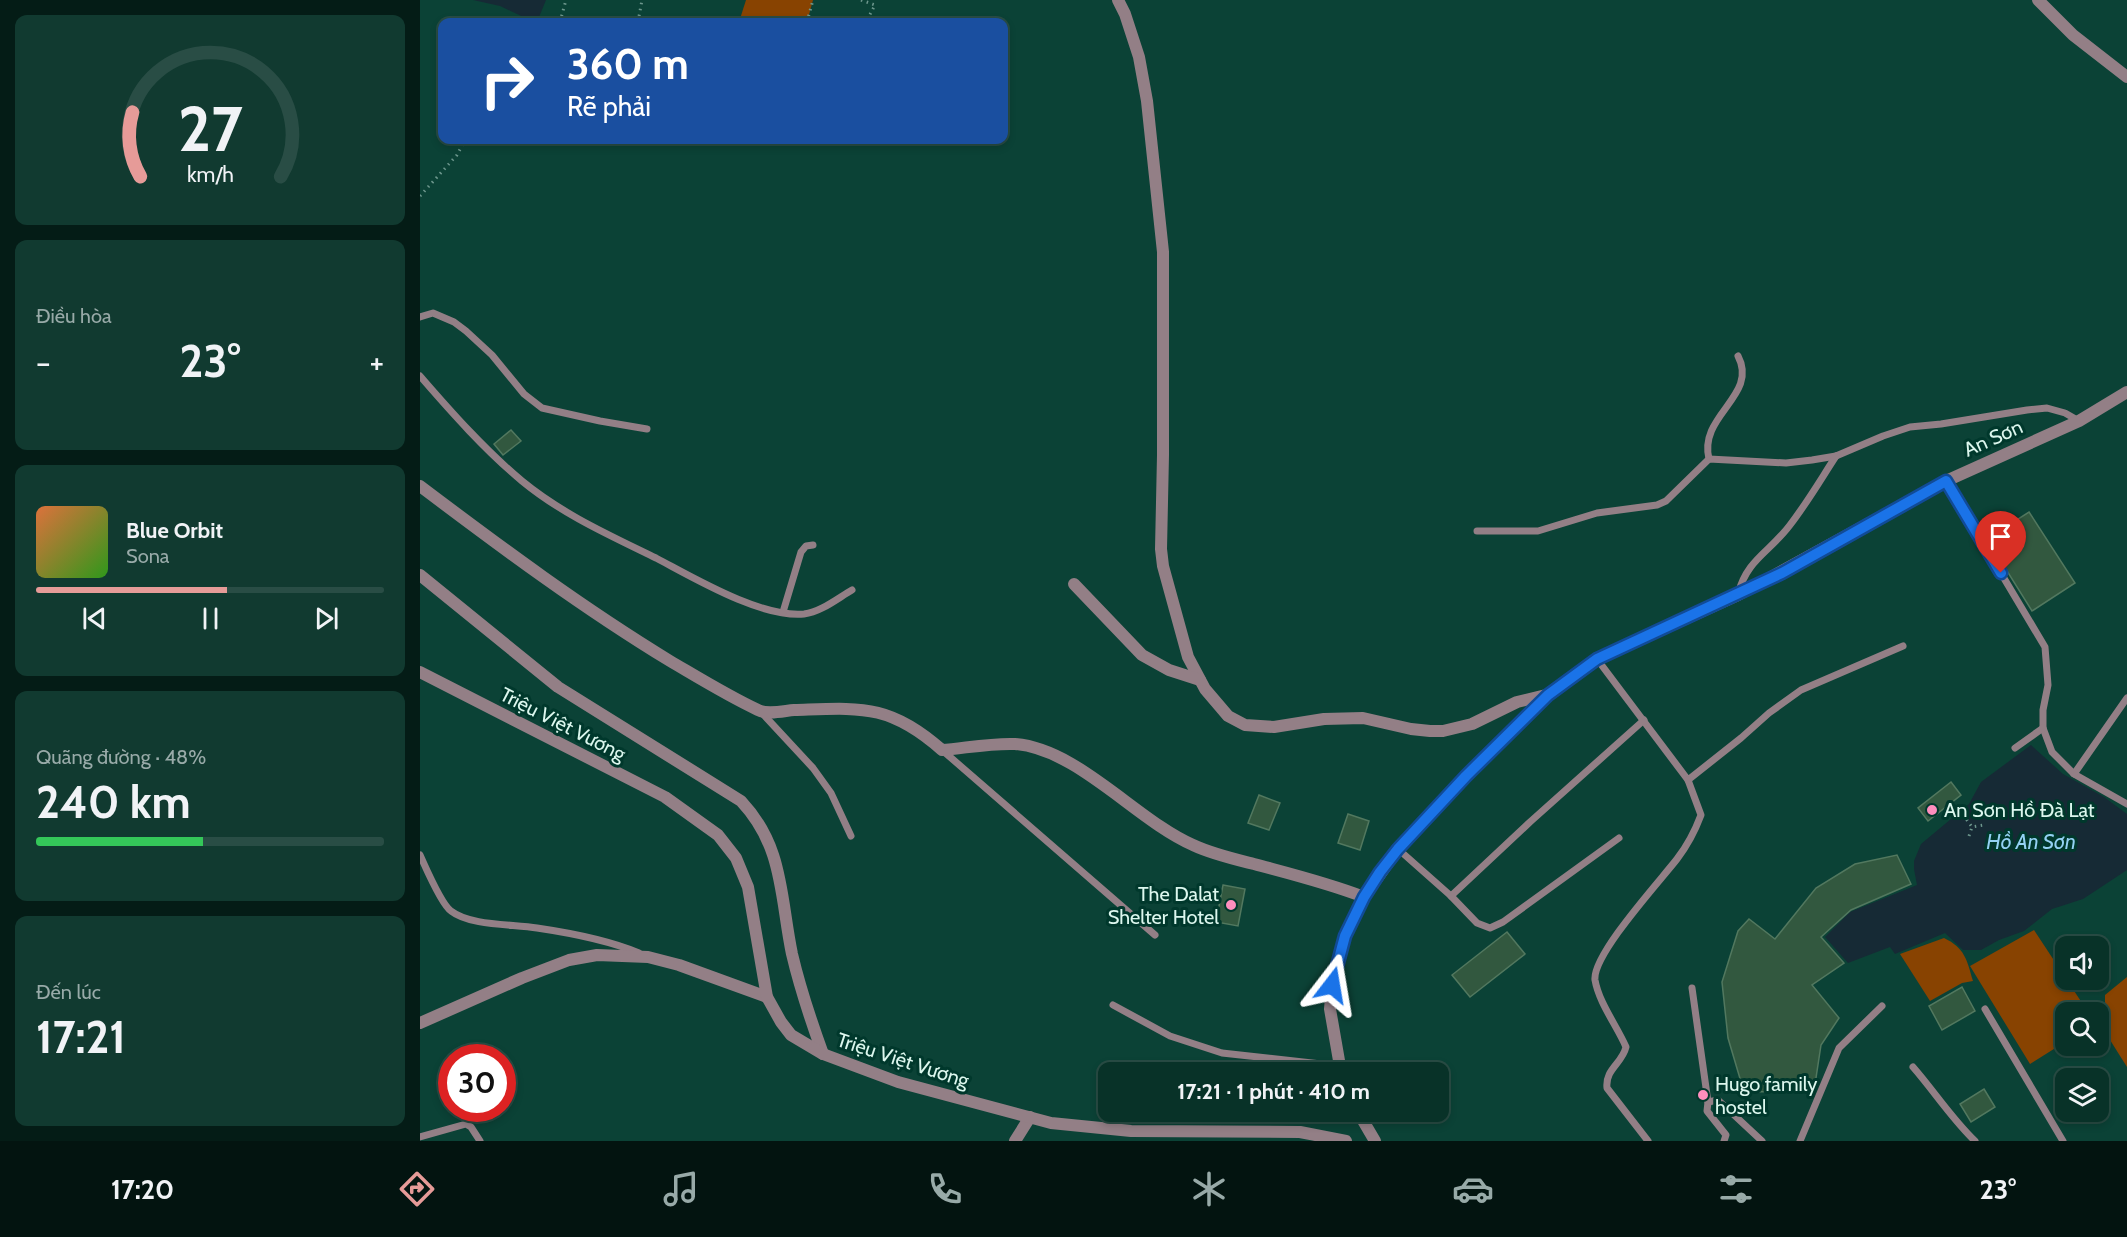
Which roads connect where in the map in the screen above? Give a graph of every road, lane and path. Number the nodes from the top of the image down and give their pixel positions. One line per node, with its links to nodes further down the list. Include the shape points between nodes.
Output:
1 (566, 0): 7 (path)
2 (642, 0): 8 (path)
3 (813, 0): 9 (path)
4 (861, 0): 10 (path, via 875,6)
5 (1118, 0): 34 (street, via 1139,57 1147,101 1163,252 1163,566 1185,647)
6 (2038, 0): 11 (street, via 2073,35)
7 (561, 18)
8 (639, 18)
9 (808, 18)
10 (868, 18)
11 (2127, 77)
12 (463, 144): 13 (path)
13 (420, 196)
14 (420, 317): 19 (lane, via 433,313 454,322 542,408)
15 (1738, 356): 21 (lane, via 1743,377 1712,428 1706,449)
16 (420, 376): 30 (lane, via 492,454 548,501 704,583 765,609)
17 (2127, 392): 18 (street, An Sơn)
18 (2079, 422): 20 (lane, via 2047,408 2027,410 1910,427); 22 (street, An Sơn)
19 (647, 429)
20 (1836, 456): 21 (lane, via 1786,463); 29 (lane, via 1789,527 1747,569)
21 (1709, 459): 24 (lane, via 1657,505 1597,513 1538,531)
22 (1946, 481): 29 (street, An Sơn); 39 (lane, via 2045,647 2048,685)
23 (420, 486): 37 (street, via 610,624)
24 (1477, 531)
25 (813, 544): 30 (lane, via 801,552)
26 (420, 575): 63 (street, via 558,687 741,801 750,811 761,825 775,858 792,954)
27 (1074, 584): 34 (street, via 1142,655 1169,670)
28 (852, 590): 30 (lane, via 805,614)
29 (1738, 595): 32 (street, An Sơn)
30 (783, 612)
31 (1903, 646): 43 (lane, via 1802,690)
32 (1597, 659): 35 (street, An Sơn); 38 (lane)
33 (420, 672): 58 (street, Triệu Việt Vương, via 665,797 718,834 736,858 748,888)
34 (1200, 680): 35 (street, via 1228,716 1245,724 1264,726 1364,718 1411,729 1443,731 1472,724 1517,702)
35 (1548, 695): 51 (street, An Sơn)
36 (2127, 698): 42 (lane)
37 (761, 712): 41 (street, via 843,707 869,710 913,727); 48 (lane, via 813,768 831,793)
38 (1644, 720): 43 (lane); 53 (lane)
39 (2043, 728): 40 (lane); 42 (lane, via 2052,752)
40 (2015, 748)
41 (942, 750): 54 (street, via 998,744 1035,748 1072,764 1192,845); 55 (lane)
42 (2074, 774): 44 (lane)
43 (1688, 780): 75 (lane, via 1701,815 1694,834 1649,891 1595,972 1598,992 1626,1047 1606,1079 1607,1088)
44 (2127, 804)
45 (1956, 805): 47 (path)
46 (1984, 825): 47 (path)
47 (1972, 827): 49 (path)
48 (851, 836)
49 (1969, 836)
50 (1619, 838): 53 (lane, via 1490,928 1478,923)
51 (1398, 849): 53 (lane); 54 (street, An Sơn)
52 (420, 855): 56 (lane, via 451,911 481,922 574,934)
53 (1451, 896)
54 (1364, 897): 65 (street, An Sơn, via 1345,936 1332,985 1330,1009)
55 (1155, 935)
56 (648, 957): 58 (street); 62 (street, via 569,960)
57 (1692, 988): 67 (lane)
58 (767, 997): 63 (street, Triệu Việt Vương, via 791,1035)
59 (1113, 1005): 64 (lane, via 1170,1036 1222,1053)
60 (1882, 1006): 78 (lane, via 1839,1048)
61 (1985, 1009): 80 (lane)
62 (420, 1023)
63 (823, 1054): 68 (street, Triệu Việt Vương, via 898,1082)
64 (1284, 1062)
65 (1339, 1062)
66 (1913, 1066): 79 (lane)
67 (1708, 1101): 76 (lane, via 1707,1112 1726,1135); 77 (lane, via 1718,1100)
68 (1030, 1117): 71 (street, Triệu Việt Vương, via 1095,1128 1300,1132); 73 (street)
69 (1364, 1122): 74 (street)
70 (420, 1137): 72 (lane, via 466,1124)
71 (1343, 1140)
72 (480, 1141)
73 (1015, 1141)
74 (1375, 1141)
75 (1648, 1141)
76 (1724, 1141)
77 (1762, 1141)
78 (1800, 1141)
79 (1975, 1141)
80 (2063, 1141)

